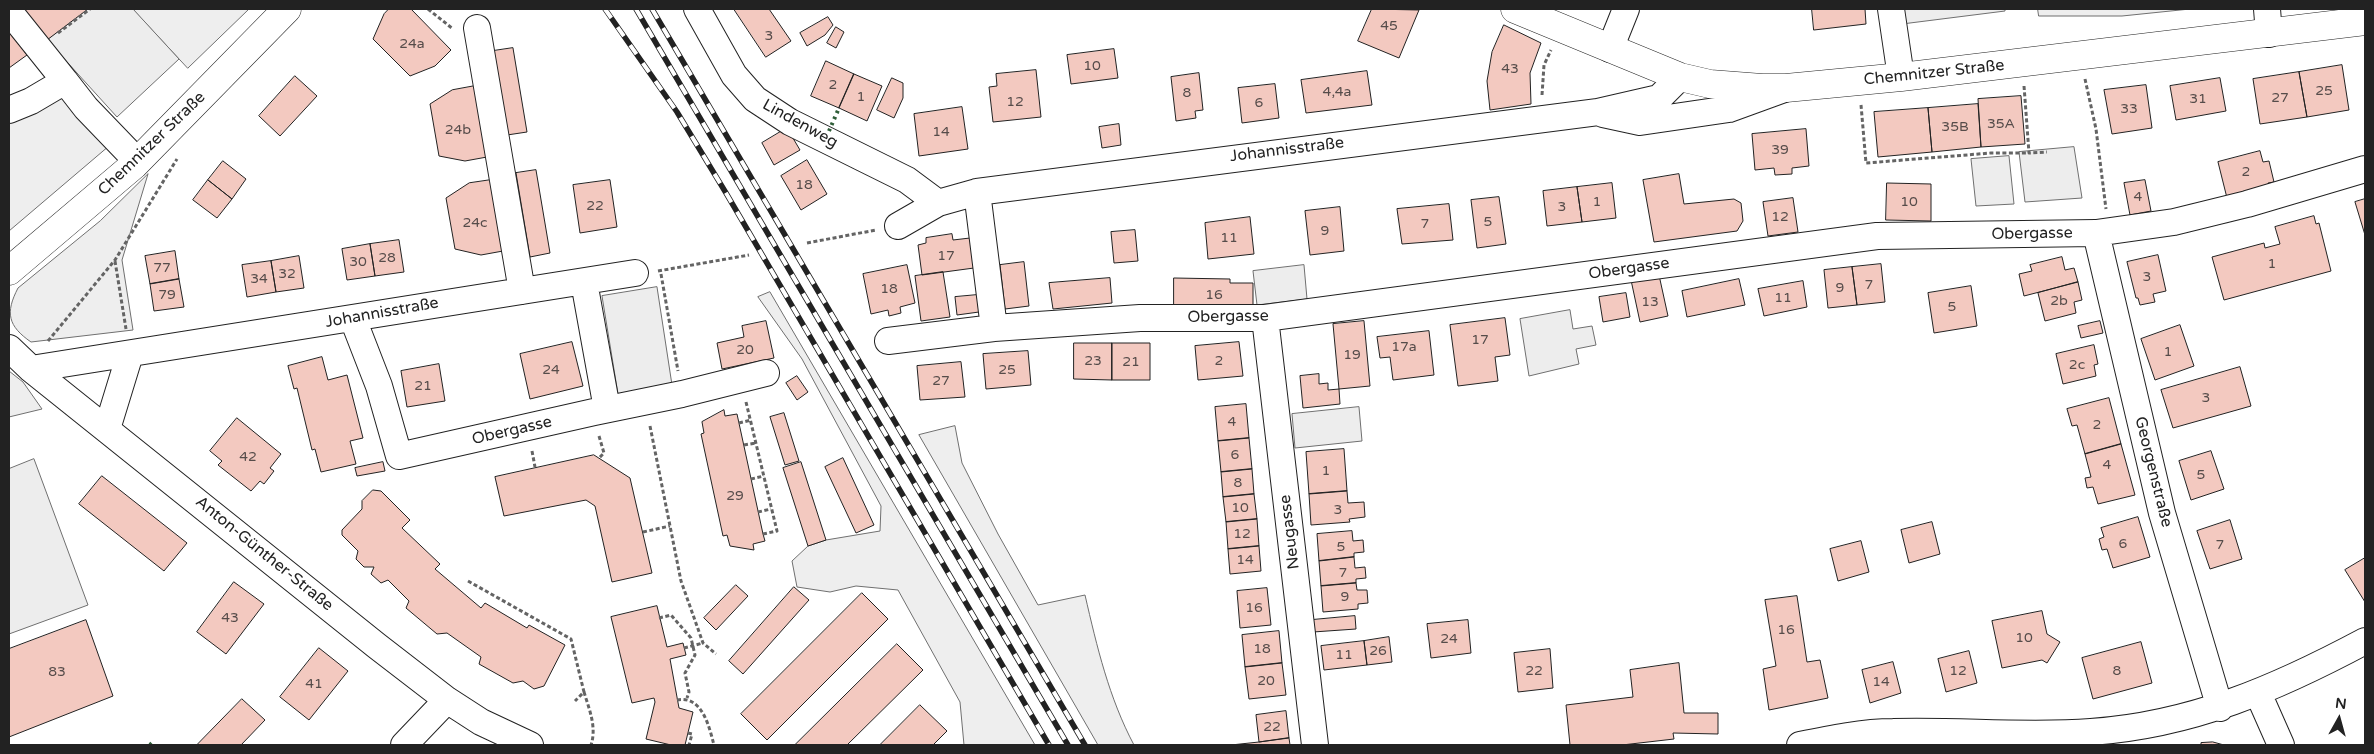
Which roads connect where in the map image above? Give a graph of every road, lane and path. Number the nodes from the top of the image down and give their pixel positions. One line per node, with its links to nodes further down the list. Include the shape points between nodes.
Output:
1 (90, 9): 12 (path)
2 (287, 9): 27 (main road, Chemnitzer Straße)
3 (696, 9): 30 (street, Lindenweg, via 734,75 755,99 790,122 907,180)
4 (1515, 9): 11 (main road, Chemnitzer Straße)
5 (1626, 9): 13 (street)
6 (1892, 9): 17 (street)
7 (9, 11): 12 (street)
8 (2365, 21): 9 (main road, Chemnitzer Straße)
9 (2268, 22): 14 (main road, Chemnitzer Straße)
10 (477, 28): 39 (street)
11 (1560, 29): 13 (main road, Chemnitzer Straße); 23 (path, via 1544,65)
12 (40, 48): 18 (street)
13 (1610, 49): 16 (main road, Chemnitzer Straße)
14 (2078, 55): 15 (main road, Chemnitzer Straße); 32 (path, via 2096,129 2107,218)
15 (2022, 63): 17 (main road, Chemnitzer Straße); 26 (path)
16 (1680, 77): 20 (main road, Chemnitzer Straße, via 1740,88); 22 (street, Johannisstraße, via 1659,98)
17 (1901, 77): 19 (main road, Chemnitzer Straße)
18 (65, 81): 21 (street); 27 (street, via 106,116)
19 (1858, 81): 20 (main road, Chemnitzer Straße); 26 (path, via 1866,163)
20 (1786, 88): 22 (street, Johannisstraße, via 1729,109 1640,122)
21 (9, 110)
22 (1598, 112): 23 (street, Johannisstraße)
23 (1545, 118): 29 (street, Johannisstraße)
24 (182, 152): 35 (path)
25 (2047, 152): 26 (path)
26 (2029, 153)
27 (137, 161): 36 (main road, Chemnitzer Straße)
28 (2365, 169): 32 (street, Obergasse, via 2247,204 2183,219)
29 (977, 192): 30 (street, Johannisstraße); 42 (street)
30 (938, 203): 31 (street, Johannisstraße)
31 (898, 226): 33 (path)
32 (2096, 233): 40 (street, Obergasse, via 1877,236); 77 (street, Georgenstraße, via 2162,513)
33 (807, 243)
34 (749, 255): 37 (path)
35 (114, 260): 45 (path); 46 (path, via 51,336)
36 (9, 271)
37 (648, 272): 38 (street, Johannisstraße); 49 (path)
38 (584, 282): 39 (street, Johannisstraße); 51 (street)
39 (522, 291): 41 (street, Johannisstraße)
40 (1265, 318): 42 (street, Obergasse, via 1140,318); 84 (street, Neugasse)
41 (353, 319): 45 (street, Johannisstraße); 51 (street, Obergasse, via 379,386 399,456)
42 (994, 328): 43 (street, Obergasse)
43 (888, 342)
44 (9, 348): 46 (street, Anton-Günther-Straße)
45 (130, 354): 46 (street, Johannisstraße); 54 (street)
46 (31, 369): 54 (street, Anton-Günther-Straße)
47 (766, 373): 48 (street, Obergasse)
48 (741, 380): 49 (street, Obergasse); 52 (path)
49 (682, 394): 50 (street, Obergasse)
50 (645, 401): 51 (street, Obergasse); 61 (path)
51 (607, 409)
52 (751, 420): 53 (path); 55 (path)
53 (739, 423)
54 (107, 429): 74 (street, Anton-Günther-Straße)
55 (756, 443): 56 (path); 57 (path)
56 (744, 445)
57 (764, 476): 58 (path); 59 (path)
58 (751, 479)
59 (771, 509): 60 (path); 63 (path, via 777,531)
60 (758, 512)
61 (670, 526): 62 (path); 67 (path, via 681,581)
62 (642, 532)
63 (763, 534)
64 (468, 581): 71 (path, via 571,639)
65 (659, 618): 68 (path, via 671,615 691,638)
66 (2365, 641): 72 (street)
67 (703, 643): 68 (path); 70 (path)
68 (693, 645): 69 (path); 73 (path, via 695,654 685,673)
69 (684, 648)
70 (716, 654)
71 (584, 692): 76 (path); 81 (path, via 594,733)
72 (2258, 693): 77 (street); 86 (street)
73 (687, 698): 75 (path); 83 (path, via 706,717)
74 (447, 700): 79 (street); 80 (street, Anton-Günther-Straße, via 481,722)
75 (677, 700)
76 (575, 701)
77 (2220, 708): 85 (street, via 2154,723 2092,732 1891,732)
78 (688, 733): 82 (path, via 692,734)
79 (404, 745)
80 (530, 745)
81 (591, 745)
82 (690, 745)
83 (714, 745)
84 (1315, 745)
85 (1800, 745)
86 (2282, 745)

